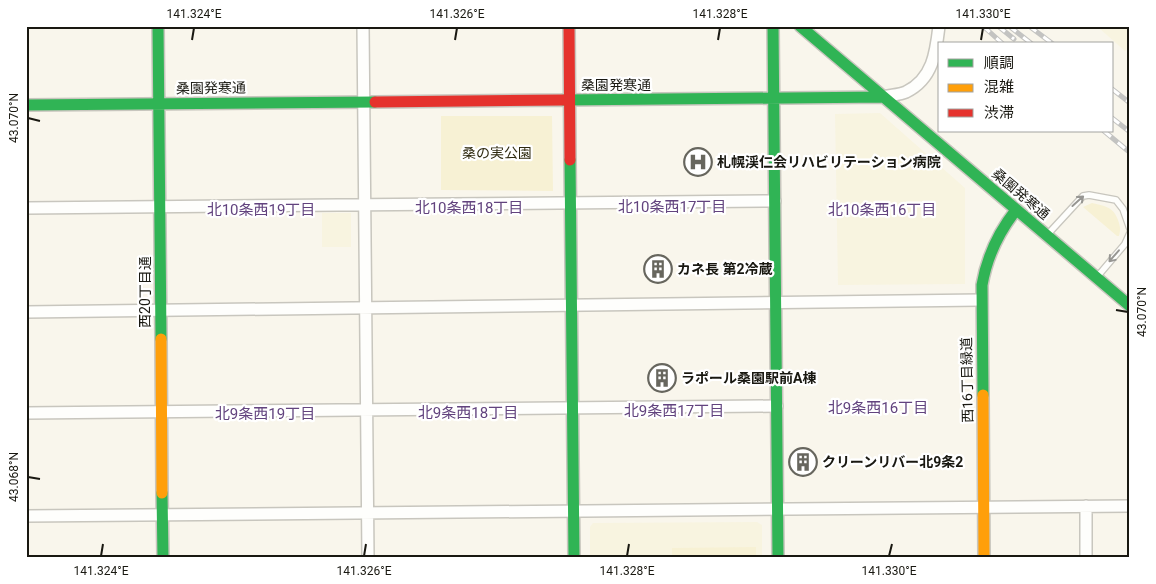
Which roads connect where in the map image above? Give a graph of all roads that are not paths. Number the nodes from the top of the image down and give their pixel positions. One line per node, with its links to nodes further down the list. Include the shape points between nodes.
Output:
1 (158, 26): 11 (street, 西20丁目通)
2 (363, 26): 10 (street)
3 (569, 26): 9 (street)
4 (773, 26): 8 (street)
5 (800, 26): 7 (street)
6 (940, 26): 7 (street, via 930,70 904,93)
7 (883, 97): 8 (street, 桑園発寒通); 18 (street, 桑園発寒通)
8 (775, 99): 9 (street, 桑園発寒通); 13 (street)
9 (569, 100): 10 (street, 桑園発寒通); 14 (street)
10 (364, 102): 11 (street, 桑園発寒通); 15 (street)
11 (158, 104): 12 (street, 桑園発寒通); 16 (street, 西20丁目通)
12 (26, 105)
13 (776, 201): 14 (street); 24 (street)
14 (570, 203): 15 (street); 25 (street)
15 (365, 204): 16 (street); 27 (street)
16 (160, 207): 17 (street); 28 (street, 西20丁目通)
17 (26, 208)
18 (1016, 210): 21 (street, 桑園発寒通); 23 (street, 西16丁目緑道, via 997,236 990,253 984,270)
19 (1130, 229): 21 (lane, one-way to 19, via 1080,198 1089,195 1116,200)
20 (1130, 233): 22 (lane, one-way to 22, via 1125,244)
21 (1047, 236): 22 (street, 桑園発寒通)
22 (1096, 278): 26 (street, 桑園発寒通)
23 (981, 300): 24 (street); 37 (street, 西16丁目緑道)
24 (776, 304): 25 (street); 30 (street)
25 (571, 306): 27 (street); 31 (street)
26 (1130, 306)
27 (366, 307): 28 (street); 32 (street)
28 (161, 309): 29 (street); 33 (street, 西20丁目通)
29 (26, 312)
30 (777, 406): 31 (street); 38 (street)
31 (572, 408): 32 (street); 39 (street)
32 (367, 410): 33 (street); 40 (street)
33 (162, 412): 34 (street); 41 (street, 西20丁目通)
34 (26, 413)
35 (1086, 506): 36 (street); 37 (street); 48 (street)
36 (1130, 506)
37 (983, 507): 38 (street); 47 (street, 西16丁目緑道)
38 (778, 509): 39 (street); 46 (street)
39 (573, 511): 40 (street); 45 (street)
40 (368, 512): 41 (street); 44 (street)
41 (162, 514): 42 (street); 43 (street, 西20丁目通)
42 (26, 516)
43 (163, 558)
44 (368, 558)
45 (574, 558)
46 (778, 558)
47 (984, 558)
48 (1086, 558)

